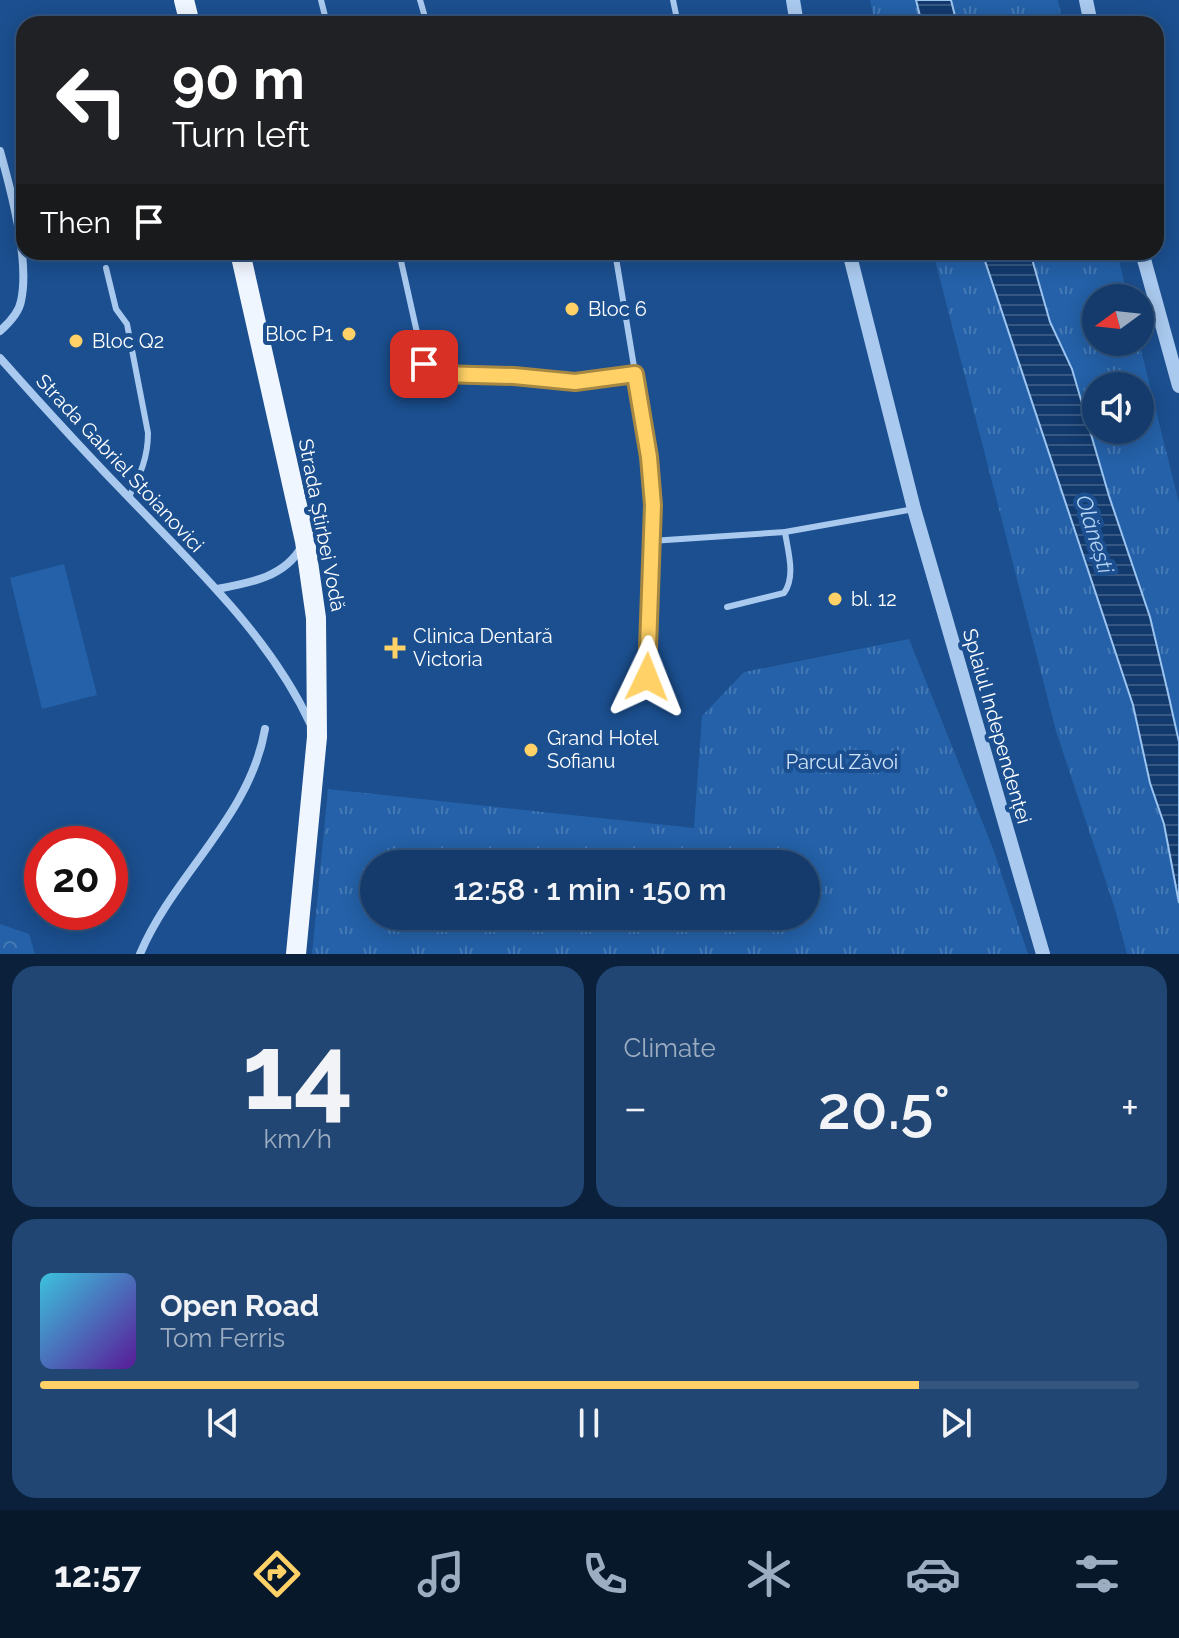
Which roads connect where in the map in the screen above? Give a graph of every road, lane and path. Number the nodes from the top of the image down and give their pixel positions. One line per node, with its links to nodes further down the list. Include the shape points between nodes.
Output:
1 (0, 151): 2 (street)
2 (16, 226)
3 (20, 260): 10 (street, via 21,301)
4 (242, 260): 17 (main road, Strada Știrbei Vodă)
5 (401, 260): 12 (lane, via 429,371 575,382)
6 (616, 260): 12 (lane)
7 (851, 260): 15 (street, Splaiul Independenței)
8 (1144, 260): 13 (street)
9 (106, 268): 14 (lane, via 116,309 127,324 148,433 144,467)
10 (0, 331)
11 (0, 358): 14 (street, Strada Gabriel Stoianovici)
12 (635, 374): 18 (lane, via 649,457)
13 (1179, 386)
14 (129, 497): 19 (street, Strada Gabriel Stoianovici)
15 (914, 509): 16 (lane); 26 (street, Splaiul Independenței)
16 (785, 532): 18 (lane); 20 (lane, via 791,574 784,593)
17 (305, 541): 19 (street, via 297,556 276,573); 23 (main road, Strada Știrbei Vodă, via 317,629)
18 (651, 541): 21 (lane)
19 (217, 589): 23 (street, Strada Gabriel Stoianovici, via 277,664)
20 (727, 607)
21 (647, 677)
22 (265, 729): 24 (street, via 242,794 163,908)
23 (317, 737): 25 (main road, Strada Știrbei Vodă)
24 (140, 954)
25 (296, 954)
26 (1043, 954)

